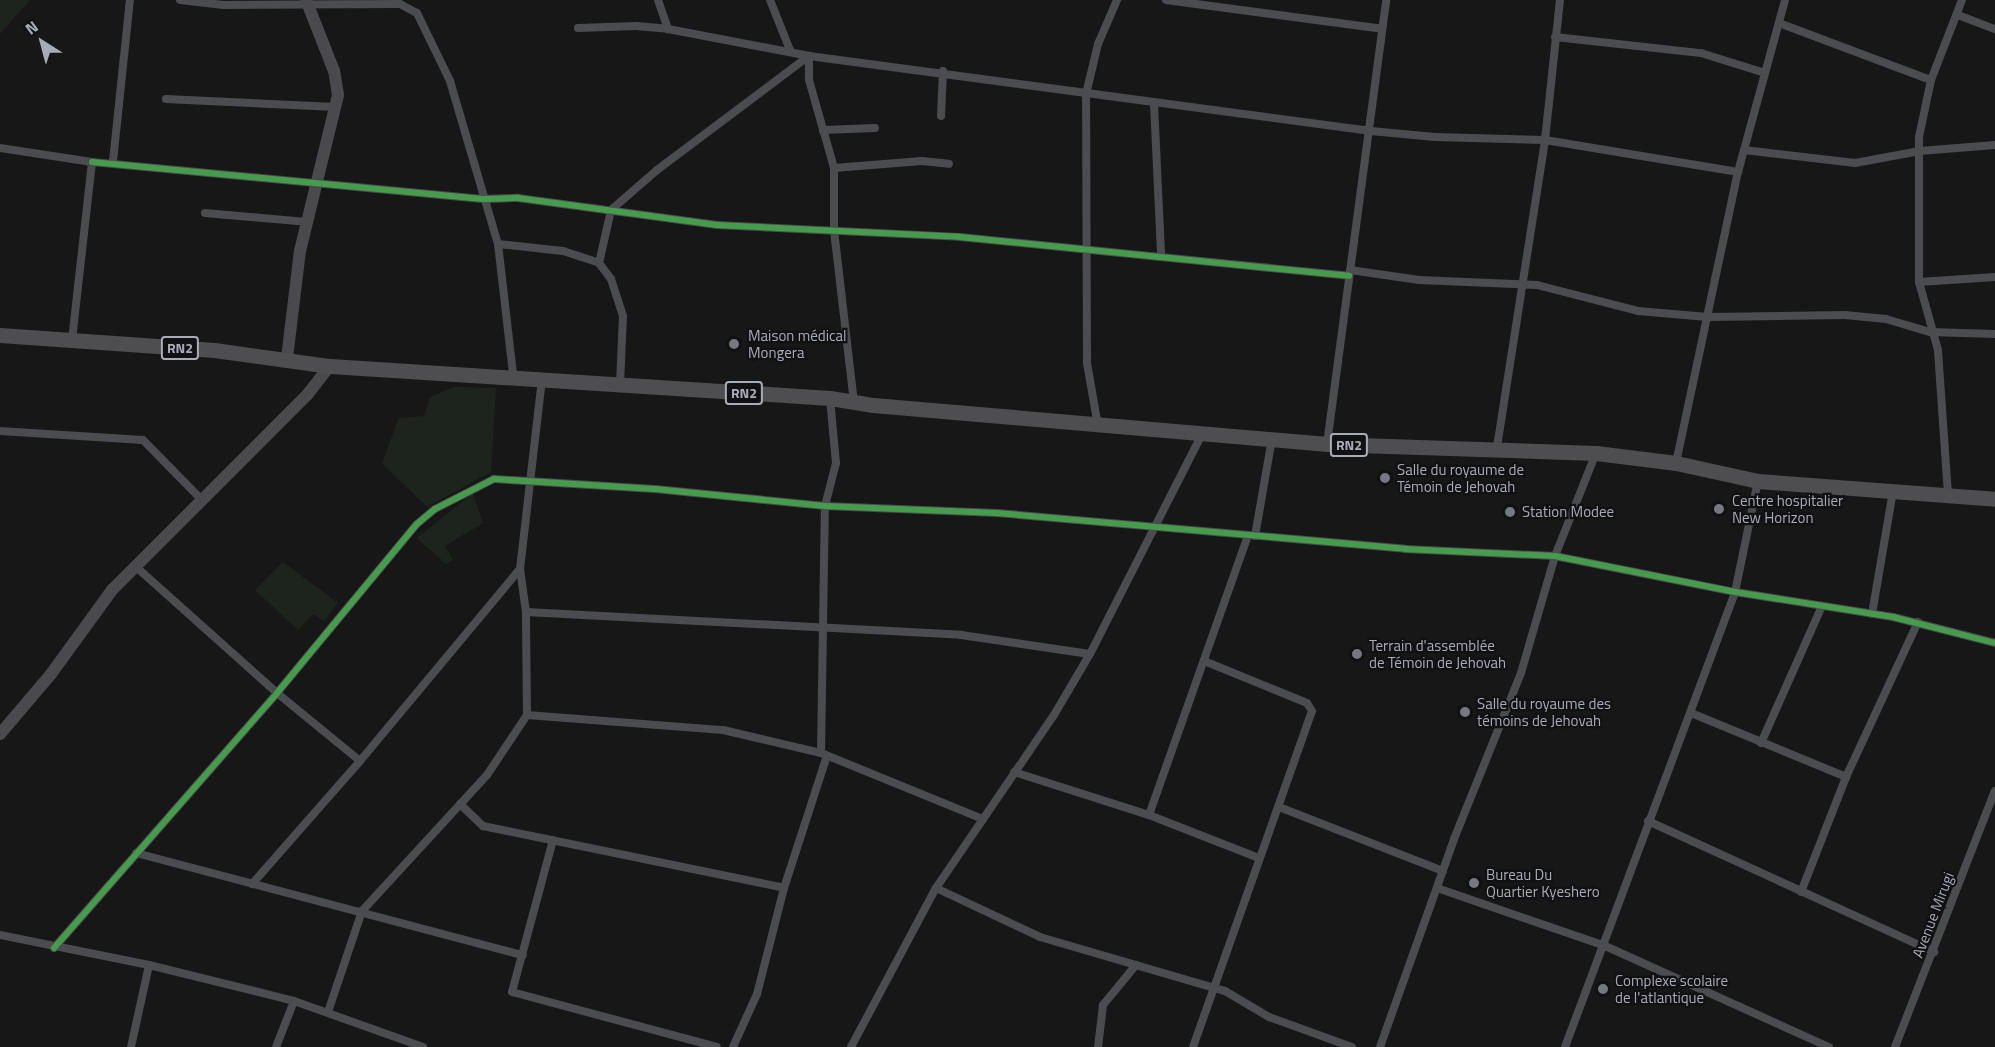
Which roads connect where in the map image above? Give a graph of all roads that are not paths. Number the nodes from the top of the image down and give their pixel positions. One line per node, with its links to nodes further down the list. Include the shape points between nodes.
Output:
1 (130, 0): 38 (street)
2 (180, 0): 11 (street, via 224,5)
3 (668, 0): 12 (street)
4 (770, 0): 20 (street)
5 (1117, 0): 25 (street, via 1098,44)
6 (1166, 0): 17 (street)
7 (1386, 0): 17 (street)
8 (1560, 0): 19 (street)
9 (1785, 0): 14 (street)
10 (1962, 0): 13 (street)
11 (307, 3): 28 (street, via 334,71); 44 (street, via 400,4 417,13 450,81)
12 (659, 4): 16 (street)
13 (1958, 15): 18 (street); 24 (street)
14 (1779, 23): 23 (street); 24 (street)
15 (578, 28): 16 (street)
16 (668, 29): 20 (street)
17 (1382, 29): 32 (street)
18 (1995, 29)
19 (1554, 37): 23 (street, via 1701,53); 33 (street)
20 (790, 50): 21 (street)
21 (809, 56): 22 (street); 31 (street, via 809,80); 45 (street, via 657,170)
22 (943, 71): 25 (street); 29 (street)
23 (1765, 73): 36 (street)
24 (1932, 80): 37 (street, via 1919,137)
25 (1086, 93): 27 (street); 50 (street)
26 (166, 99): 28 (street)
27 (1154, 104): 32 (street); 51 (street)
28 (336, 107): 43 (street)
29 (941, 116)
30 (875, 128): 31 (street)
31 (823, 130): 41 (street)
32 (1371, 131): 33 (street); 53 (street)
33 (1545, 140): 42 (street); 56 (street)
34 (1995, 145): 37 (street)
35 (0, 148): 39 (street)
36 (1744, 150): 37 (street, via 1856,163); 42 (street)
37 (1920, 152): 55 (street)
38 (113, 161): 39 (street); 43 (street)
39 (92, 162): 61 (street)
40 (949, 164): 41 (street, via 922,161)
41 (834, 168): 48 (street)
42 (1738, 172): 57 (street)
43 (317, 181): 44 (street); 47 (street)
44 (485, 199): 45 (street, via 518,198); 49 (street)
45 (611, 210): 48 (street, via 717,225); 52 (street)
46 (205, 213): 47 (street)
47 (308, 222): 62 (street)
48 (834, 230): 50 (street); 68 (street)
49 (498, 244): 52 (street, via 550,247); 64 (street)
50 (1084, 249): 51 (street); 69 (street, via 1087,363)
51 (1161, 254): 53 (street)
52 (599, 263): 66 (street, via 611,279 623,316)
53 (1349, 273): 56 (street); 73 (street)
54 (1995, 277): 55 (street)
55 (1919, 282): 58 (street)
56 (1520, 285): 57 (street, via 1541,286 1638,311); 74 (street)
57 (1708, 317): 58 (street, via 1845,315 1886,319); 76 (street)
58 (1930, 332): 59 (street); 80 (street, via 1938,351)
59 (1995, 334)
60 (0, 335): 61 (highway, RN2)
61 (72, 341): 62 (highway, RN2)
62 (286, 358): 63 (highway, RN2)
63 (330, 366): 64 (highway, RN2); 82 (street)
64 (513, 374): 65 (highway, RN2)
65 (542, 379): 66 (highway, RN2); 77 (street)
66 (620, 386): 67 (highway, RN2)
67 (830, 398): 68 (highway, RN2); 83 (street, via 836,470)
68 (854, 403): 69 (highway, RN2)
69 (1098, 426): 71 (highway, RN2)
70 (0, 431): 82 (street, via 143,440)
71 (1202, 434): 72 (highway, RN2); 84 (street)
72 (1272, 439): 73 (highway, RN2); 85 (street)
73 (1327, 444): 74 (highway, RN2)
74 (1497, 447): 75 (highway, RN2)
75 (1596, 453): 76 (highway, RN2); 86 (street)
76 (1676, 463): 78 (highway, RN2)
77 (533, 480): 83 (street); 88 (street); 98 (street, via 494,479 435,509 417,524)
78 (1758, 481): 79 (highway, RN2); 89 (street)
79 (1893, 491): 80 (highway, RN2); 92 (street)
80 (1948, 494): 81 (highway, RN2)
81 (1995, 499)
82 (203, 501): 87 (street)
83 (825, 506): 84 (street, via 997,513); 94 (street)
84 (1154, 528): 85 (street); 96 (street)
85 (1252, 536): 86 (street); 97 (street)
86 (1555, 556): 89 (street); 116 (street, via 1521,673)
87 (135, 566): 98 (street); 101 (street, via 98,607 44,684)
88 (520, 569): 91 (street); 104 (street)
89 (1735, 592): 90 (street); 99 (street)
90 (1822, 606): 92 (street); 102 (street)
91 (526, 612): 94 (street); 100 (street)
92 (1872, 614): 93 (street)
93 (1918, 622): 95 (street, via 1936,631); 106 (street)
94 (820, 630): 96 (street, via 961,635); 103 (street)
95 (1995, 644)
96 (1090, 654): 105 (street)
97 (1204, 662): 109 (street, via 1311,706); 110 (street)
98 (277, 693): 104 (street); 114 (street)
99 (1691, 713): 102 (street); 112 (street)
100 (527, 715): 103 (street, via 699,726); 108 (street, via 499,760)
101 (0, 735)
102 (1761, 743): 106 (street)
103 (824, 755): 111 (street); 118 (street)
104 (360, 761): 117 (street)
105 (1014, 772): 110 (street); 111 (street)
106 (1846, 777): 121 (street)
107 (1995, 791): 126 (street, Avenue Mirugi)
108 (460, 804): 113 (street, via 483,826); 122 (street)
109 (1279, 807): 115 (street); 116 (street)
110 (1149, 815): 115 (street)
111 (982, 819): 119 (street)
112 (1648, 821): 121 (street); 124 (street)
113 (553, 840): 118 (street); 127 (street)
114 (136, 853): 117 (street); 125 (street)
115 (1259, 858): 130 (street)
116 (1443, 872): 120 (street)
117 (252, 884): 122 (street)
118 (784, 888): 137 (street, via 757,994)
119 (936, 888): 129 (street, via 1040,937); 138 (street)
120 (1437, 888): 124 (street); 142 (street)
121 (1802, 891): 126 (street)
122 (362, 911): 127 (street); 132 (street)
123 (0, 935): 125 (street)
124 (1603, 945): 143 (street); 144 (street)
125 (54, 948): 128 (street)
126 (1934, 952): 145 (street, Avenue Mirugi)
127 (523, 955): 136 (street, via 514,994)
128 (148, 965): 131 (street); 133 (street)
129 (1136, 965): 130 (street); 139 (street, via 1103,1005)
130 (1213, 989): 140 (street); 141 (street, via 1269,1017)
131 (294, 1001): 132 (street); 134 (street)
132 (328, 1012): 135 (street)
133 (131, 1047)
134 (276, 1047)
135 (423, 1047)
136 (715, 1047)
137 (733, 1047)
138 (851, 1047)
139 (1098, 1047)
140 (1192, 1047)
141 (1352, 1047)
142 (1380, 1047)
143 (1565, 1047)
144 (1829, 1047)
145 (1895, 1047)

